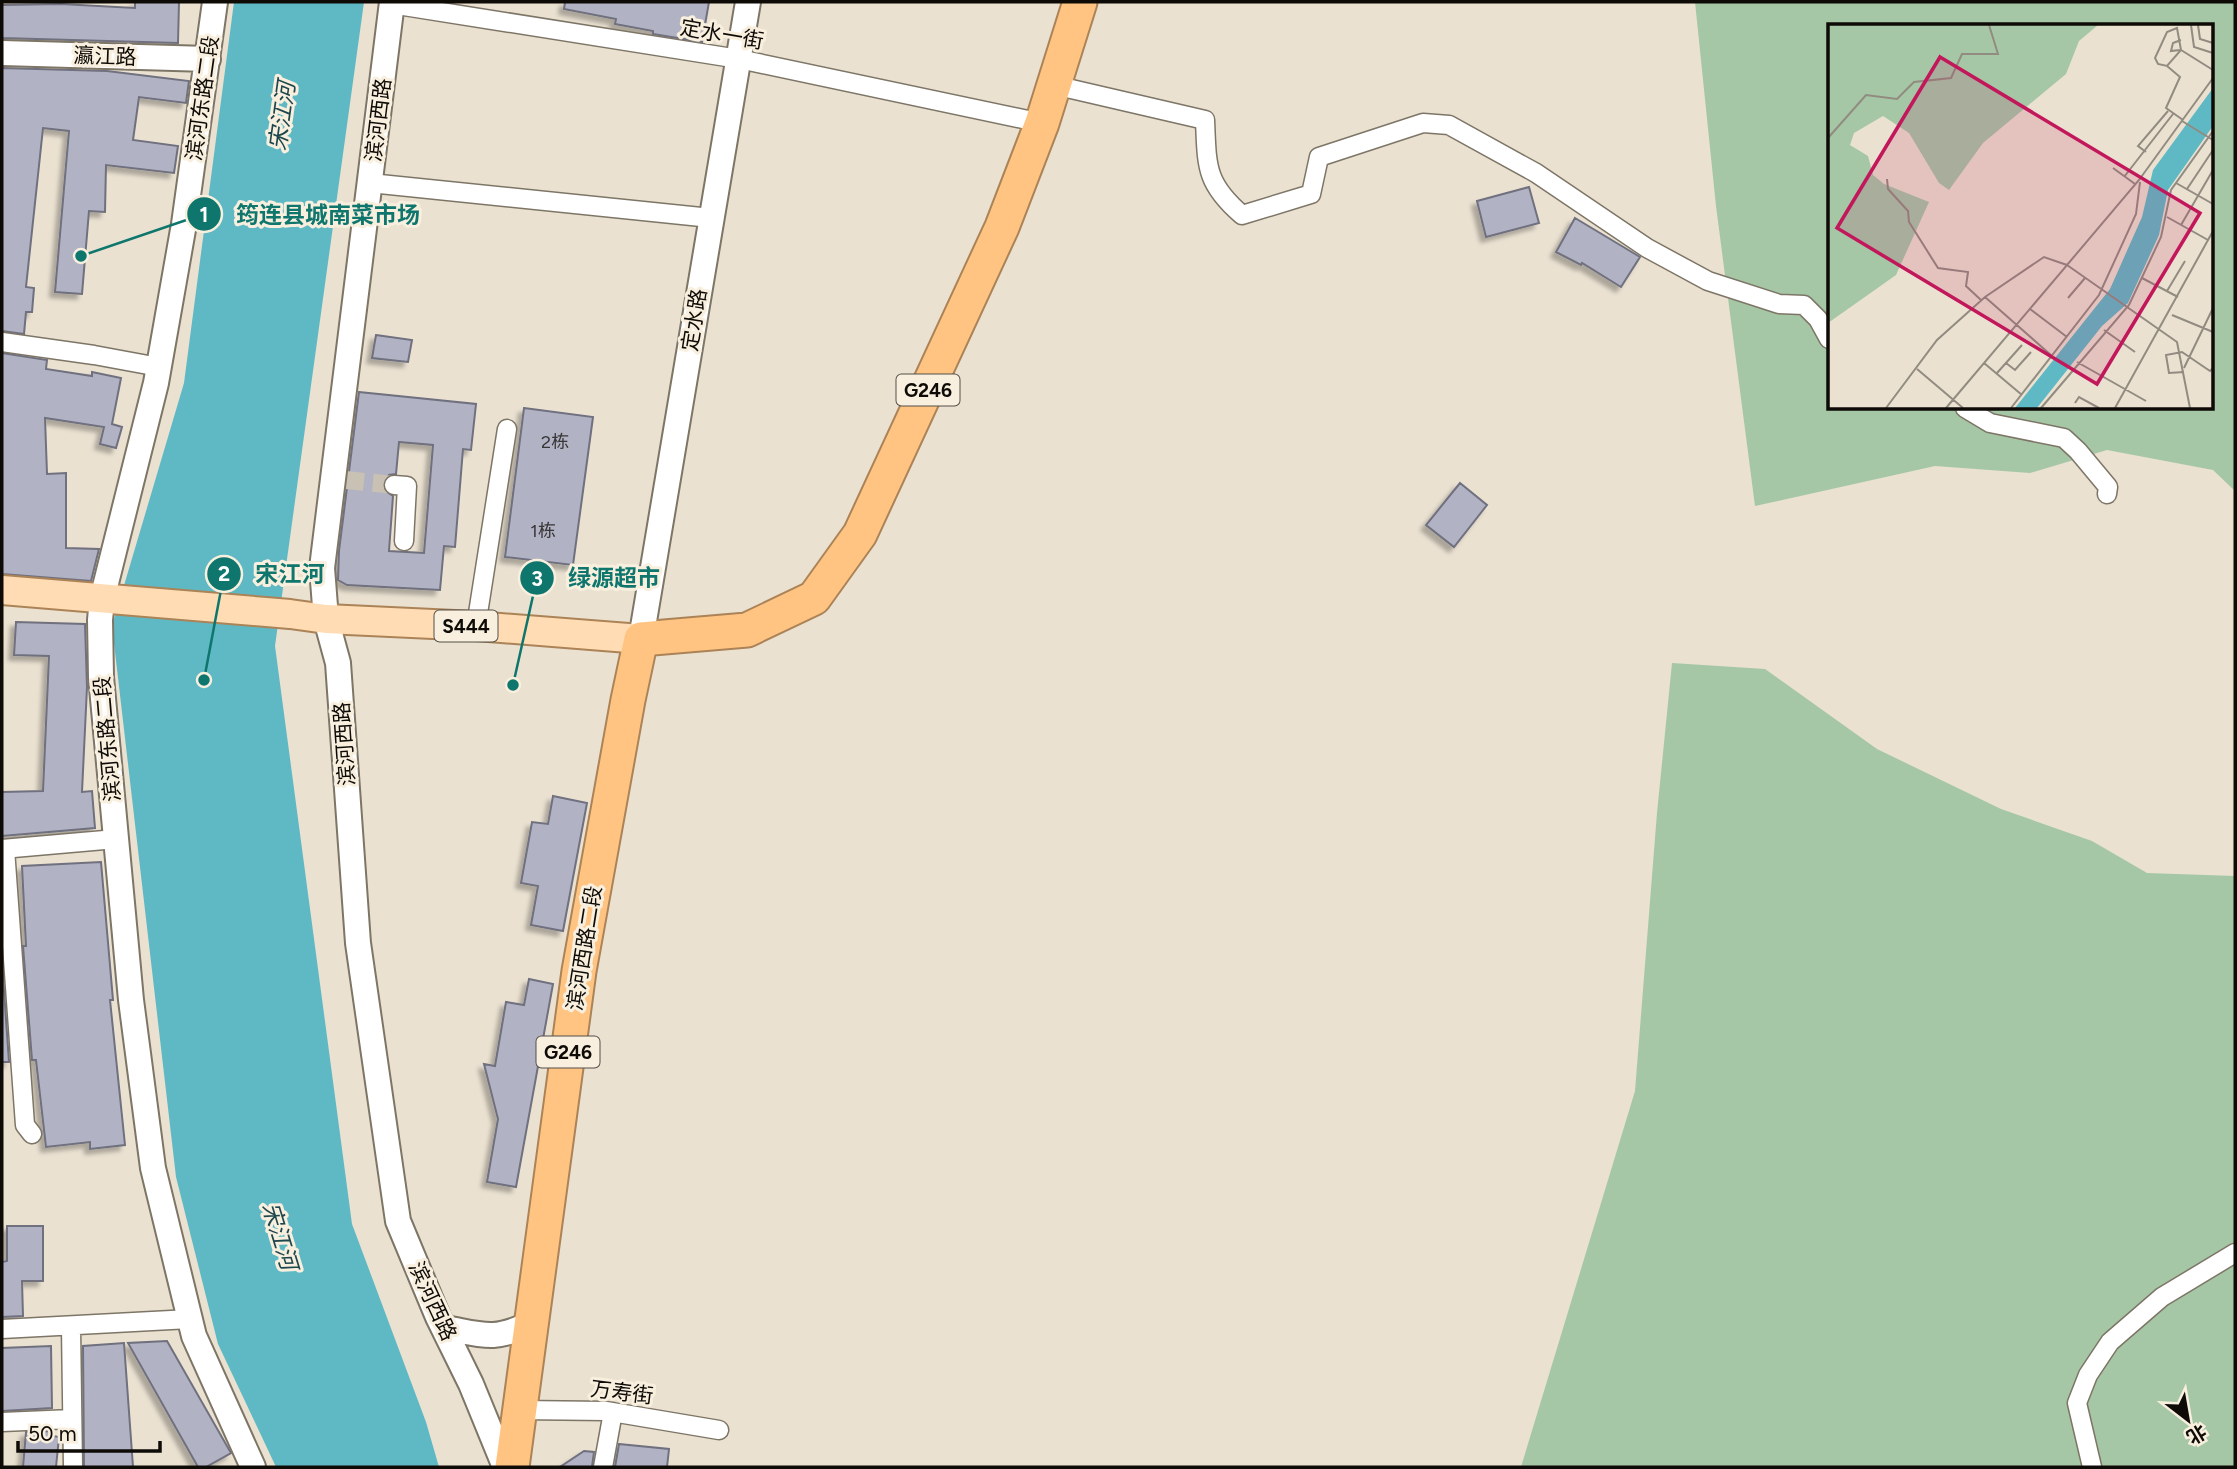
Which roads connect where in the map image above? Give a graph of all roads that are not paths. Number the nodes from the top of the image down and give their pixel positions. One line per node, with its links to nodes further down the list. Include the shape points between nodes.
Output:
1 (215, 2): 6 (street, 滨河东路二段)
2 (748, 2): 7 (street, 定水路)
3 (1080, 2): 8 (highway, G246)
4 (391, 3): 7 (street, 定水一街); 10 (street, 滨河西路)
5 (2, 53): 6 (street, 瀛江路)
6 (208, 59): 14 (street, 滨河东路二段)
7 (738, 59): 9 (street, 定水一街); 11 (street, 定水路)
8 (1054, 85): 9 (highway, G246); 12 (street, via 1205,120 1207,165 1214,186 1242,215 1311,194 1320,158 1423,122 1449,125 1536,173 1647,248 1708,281 1779,304 1804,305)
9 (1042, 123): 24 (highway, G246, via 1002,227 860,534 814,598 747,630)
10 (370, 183): 11 (street); 22 (street, 滨河西路, via 340,479 322,568)
11 (711, 218): 24 (street, 定水路)
12 (1828, 337)
13 (2, 342): 14 (street)
14 (159, 367): 21 (street, 滨河东路二段)
15 (1968, 410): 18 (street, via 1990,423 2064,438 2108,487)
16 (507, 429): 23 (street)
17 (394, 485): 19 (street, via 407,486)
18 (2107, 494)
19 (404, 541)
20 (2, 590): 21 (main road, S444)
21 (102, 599): 22 (main road, S444); 25 (street, 滨河东路二段, via 100,677)
22 (326, 619): 23 (main road, S444); 32 (street, 滨河西路, via 338,663 358,943 398,1222)
23 (477, 626): 24 (main road, S444)
24 (641, 639): 30 (highway, 滨河西路二段 / G246, via 579,971)
25 (116, 839): 26 (street); 29 (street, 滨河东路二段, via 153,1168)
26 (4, 849): 27 (street, via 26,1125)
27 (32, 1134)
28 (2235, 1254): 44 (street, via 2162,1297 2110,1342 2088,1375 2077,1403)
29 (190, 1319): 31 (street); 40 (street, 滨河东路二段)
30 (530, 1324): 32 (street, via 507,1335 488,1336); 34 (highway, 滨河西路二段 / G246)
31 (71, 1326): 33 (street); 36 (street)
32 (445, 1328): 41 (street, 滨河西路)
33 (2, 1329)
34 (519, 1410): 35 (street, 万寿街); 42 (highway, 滨河西路二段 / G246)
35 (613, 1412): 38 (street, 万寿街); 43 (street)
36 (72, 1419): 37 (street); 39 (street)
37 (2, 1422)
38 (719, 1430)
39 (73, 1467)
40 (253, 1467)
41 (505, 1467)
42 (512, 1467)
43 (603, 1467)
44 (2092, 1467)

